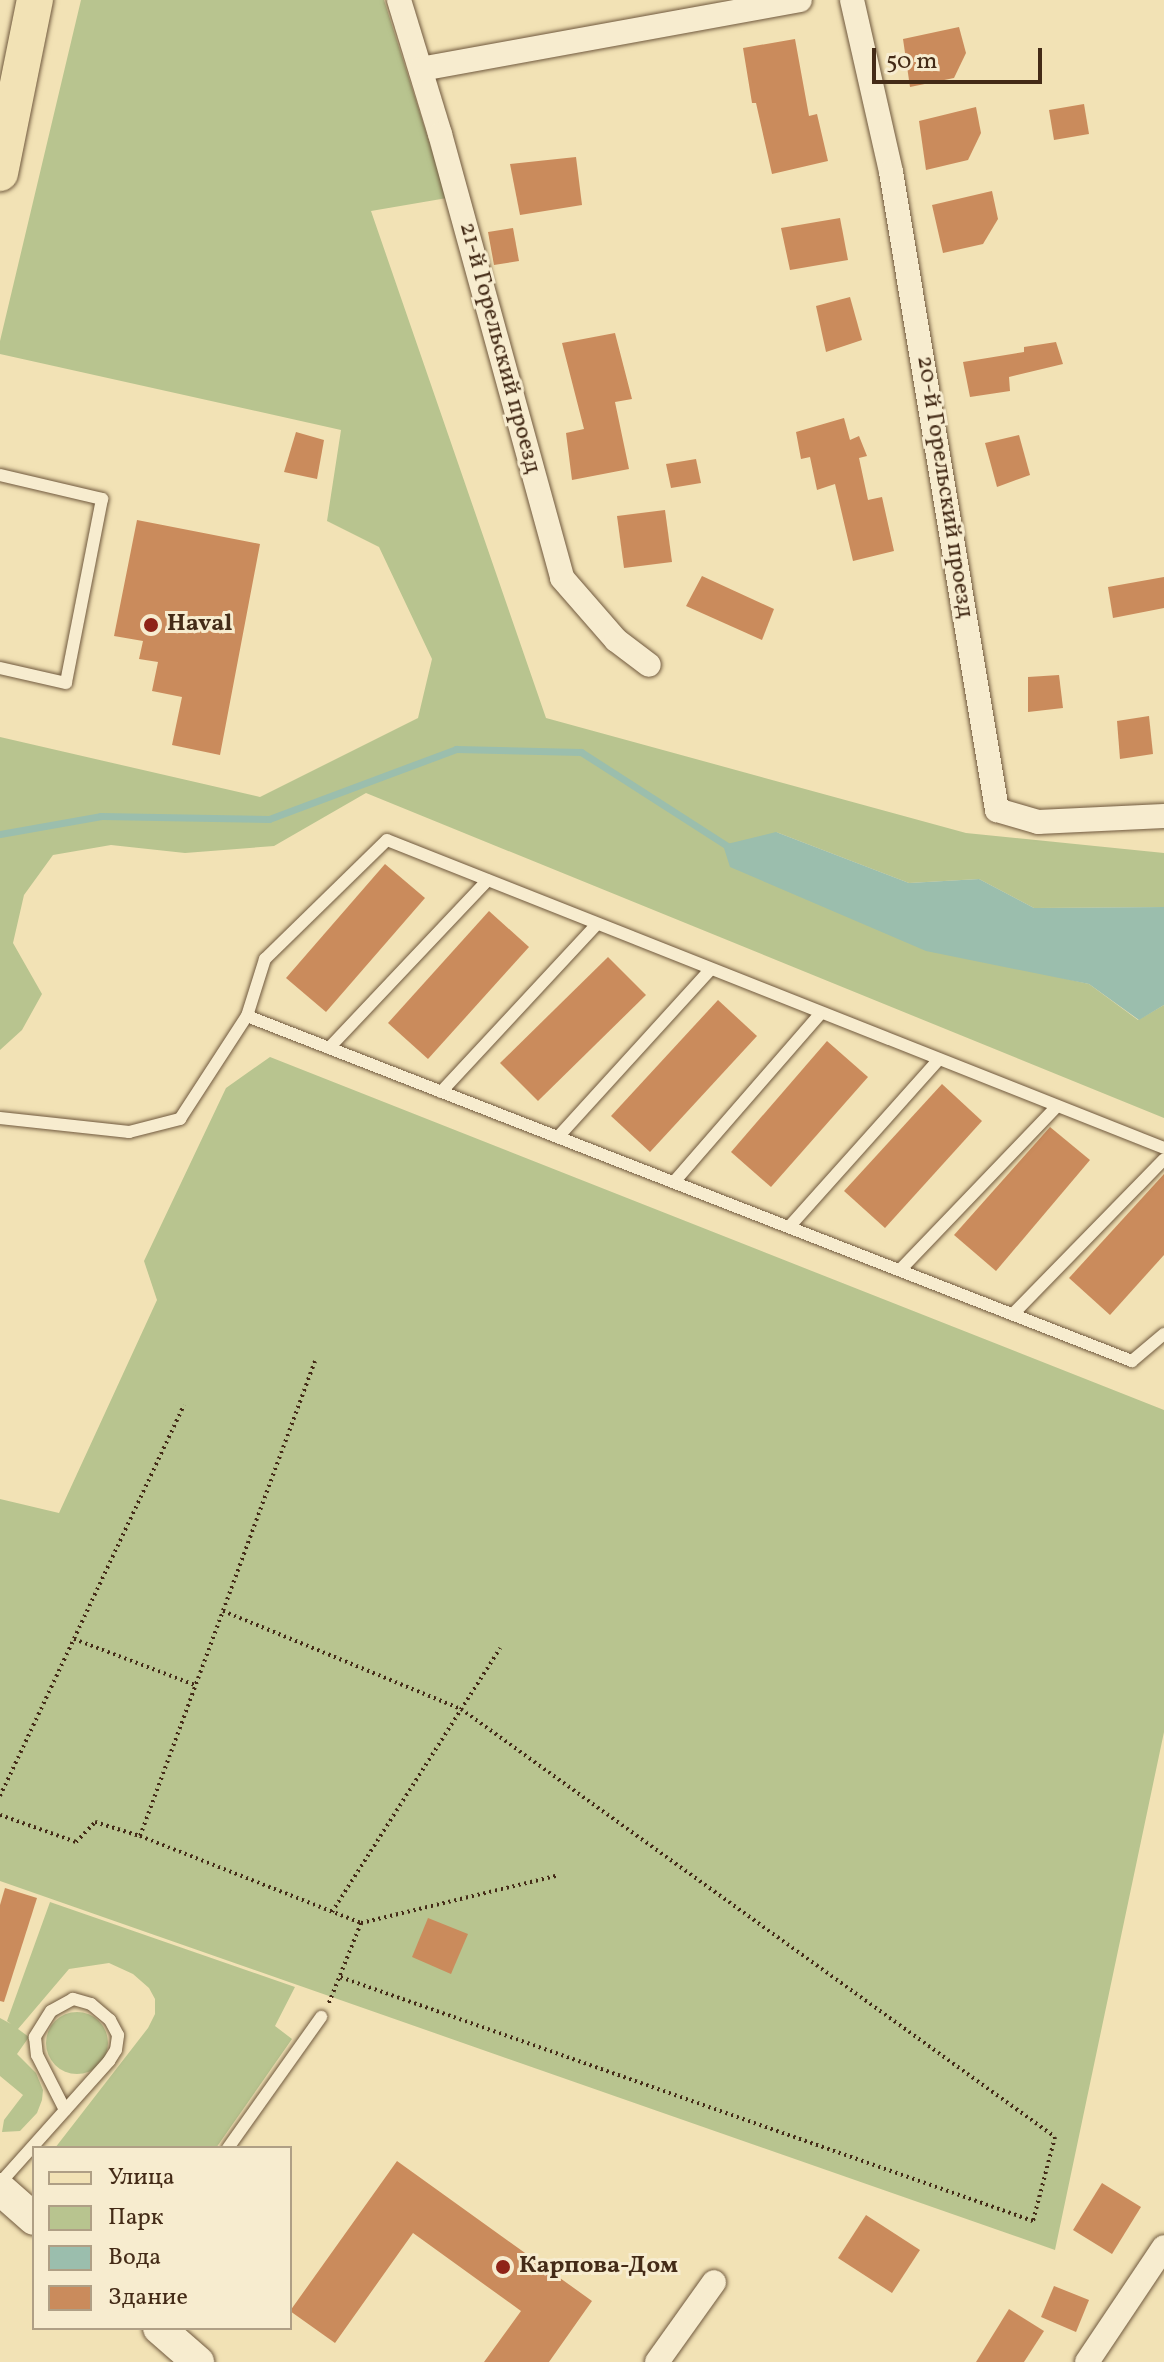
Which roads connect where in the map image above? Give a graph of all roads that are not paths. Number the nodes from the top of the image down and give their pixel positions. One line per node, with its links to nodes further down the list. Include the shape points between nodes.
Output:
1 (35, 0): 6 (main road)
2 (399, 0): 5 (street, 21-й Горельский проезд)
3 (800, 0): 5 (street)
4 (852, 0): 10 (street, 20-й Горельский проезд, via 891,172 997,810 1038,822)
5 (421, 69): 8 (street, 21-й Горельский проезд, via 562,578 616,640)
6 (0, 173)
7 (0, 475): 9 (lane, via 102,499 66,683)
8 (649, 665)
9 (0, 668)
10 (1164, 816)
11 (488, 880): 12 (lane); 15 (lane, via 387,840 265,959); 16 (lane)
12 (597, 924): 13 (lane); 18 (lane)
13 (711, 969): 14 (lane); 21 (lane)
14 (821, 1013): 17 (lane); 24 (lane)
15 (247, 1016): 16 (lane); 20 (lane, via 180,1119 129,1132)
16 (329, 1048): 18 (lane)
17 (939, 1059): 19 (lane); 25 (lane)
18 (441, 1092): 21 (lane)
19 (1057, 1106): 22 (lane); 26 (lane)
20 (0, 1118)
21 (558, 1137): 24 (lane)
22 (1164, 1148)
23 (1164, 1159): 27 (lane)
24 (674, 1182): 25 (lane)
25 (789, 1227): 26 (lane)
26 (900, 1270): 27 (lane)
27 (1013, 1314): 28 (lane, via 1132,1361)
28 (1164, 1334)
29 (321, 2017): 32 (lane)
30 (65, 2110): 30 (lane, via 109,2061 118,2040 104,2013 73,1999 51,2011 35,2037 37,2055); 31 (lane)
31 (34, 2146)
32 (229, 2146)
33 (32, 2149): 34 (lane)
34 (0, 2186): 35 (main road)
35 (32, 2217)
36 (1164, 2247): 41 (street)
37 (714, 2282): 40 (street)
38 (161, 2330): 39 (main road)
39 (198, 2362)
40 (657, 2362)
41 (1087, 2362)

